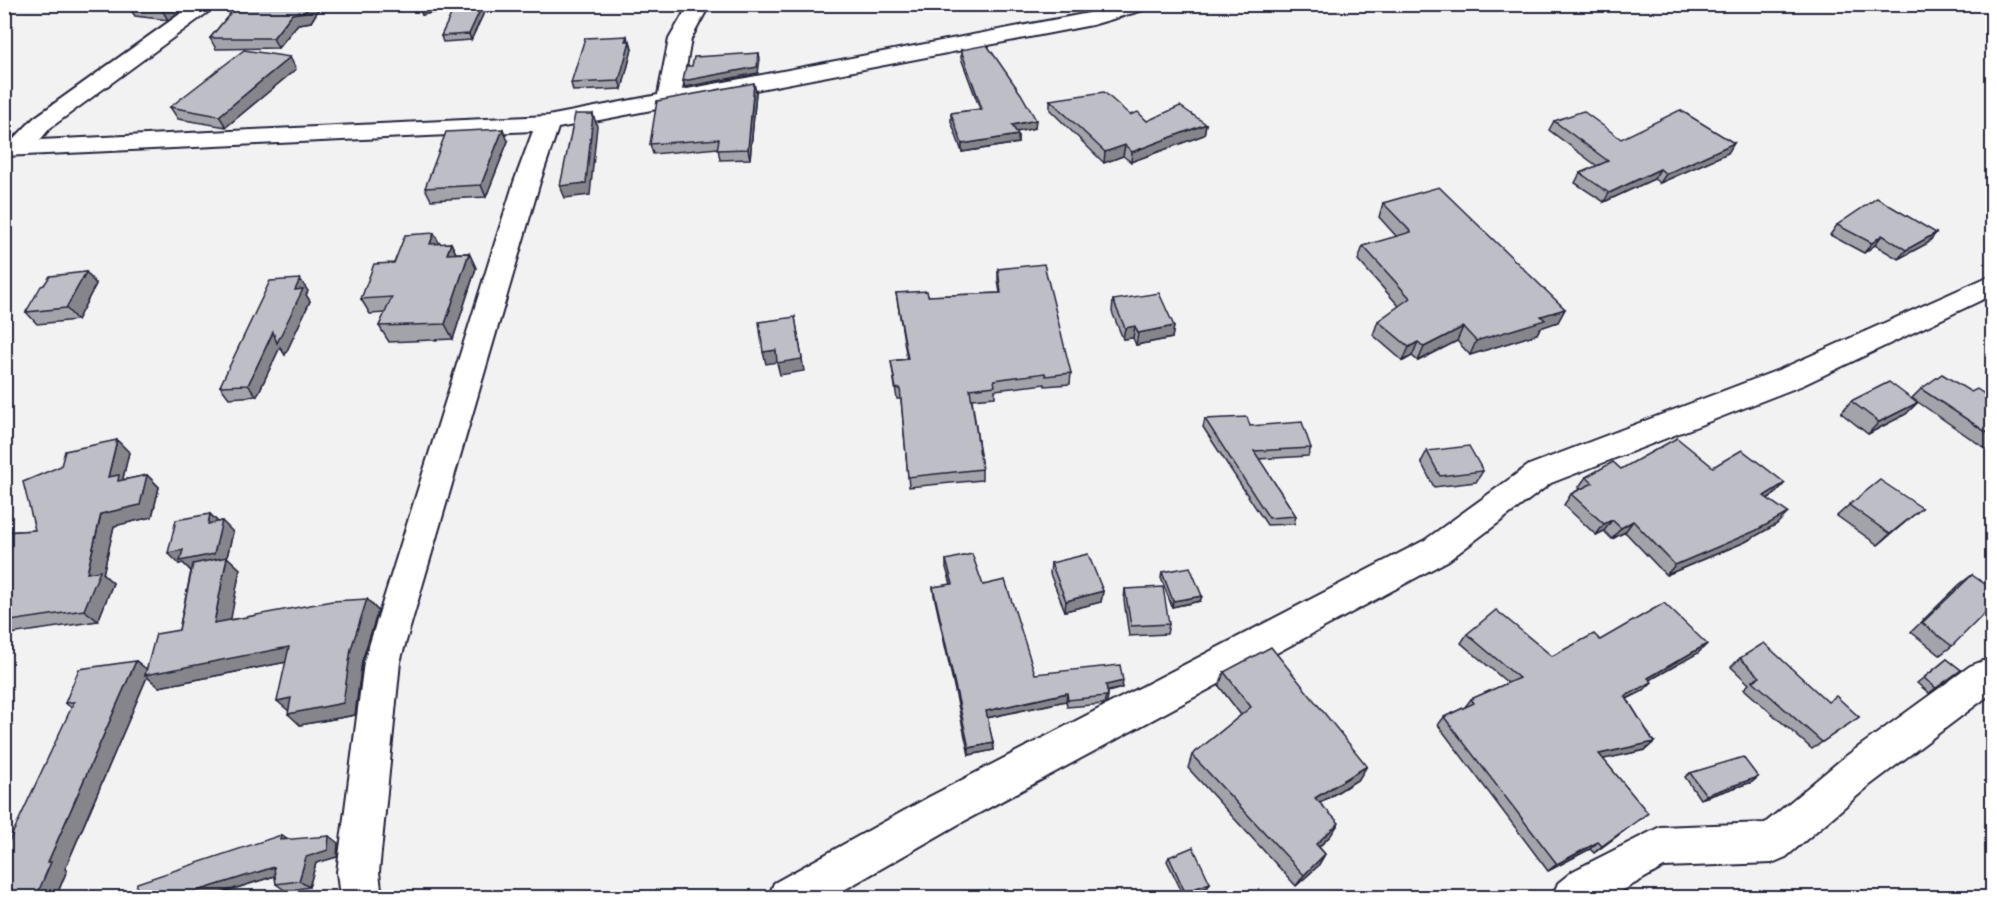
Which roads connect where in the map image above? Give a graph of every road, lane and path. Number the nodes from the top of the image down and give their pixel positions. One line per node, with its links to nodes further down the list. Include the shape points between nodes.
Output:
1 (209, 4): 6 (street)
2 (700, 4): 4 (street, via 680,39)
3 (1143, 4): 4 (street, via 1092,19)
4 (669, 100): 5 (street)
5 (548, 123): 6 (street); 9 (street, via 382,662 358,872)
6 (11, 149)
7 (1992, 284): 10 (street, via 1792,377 1540,474 1437,550 943,811)
8 (1992, 677): 11 (street, via 1983,678 1856,772 1772,843 1660,847)
9 (361, 897)
10 (789, 897)
11 (1574, 897)

